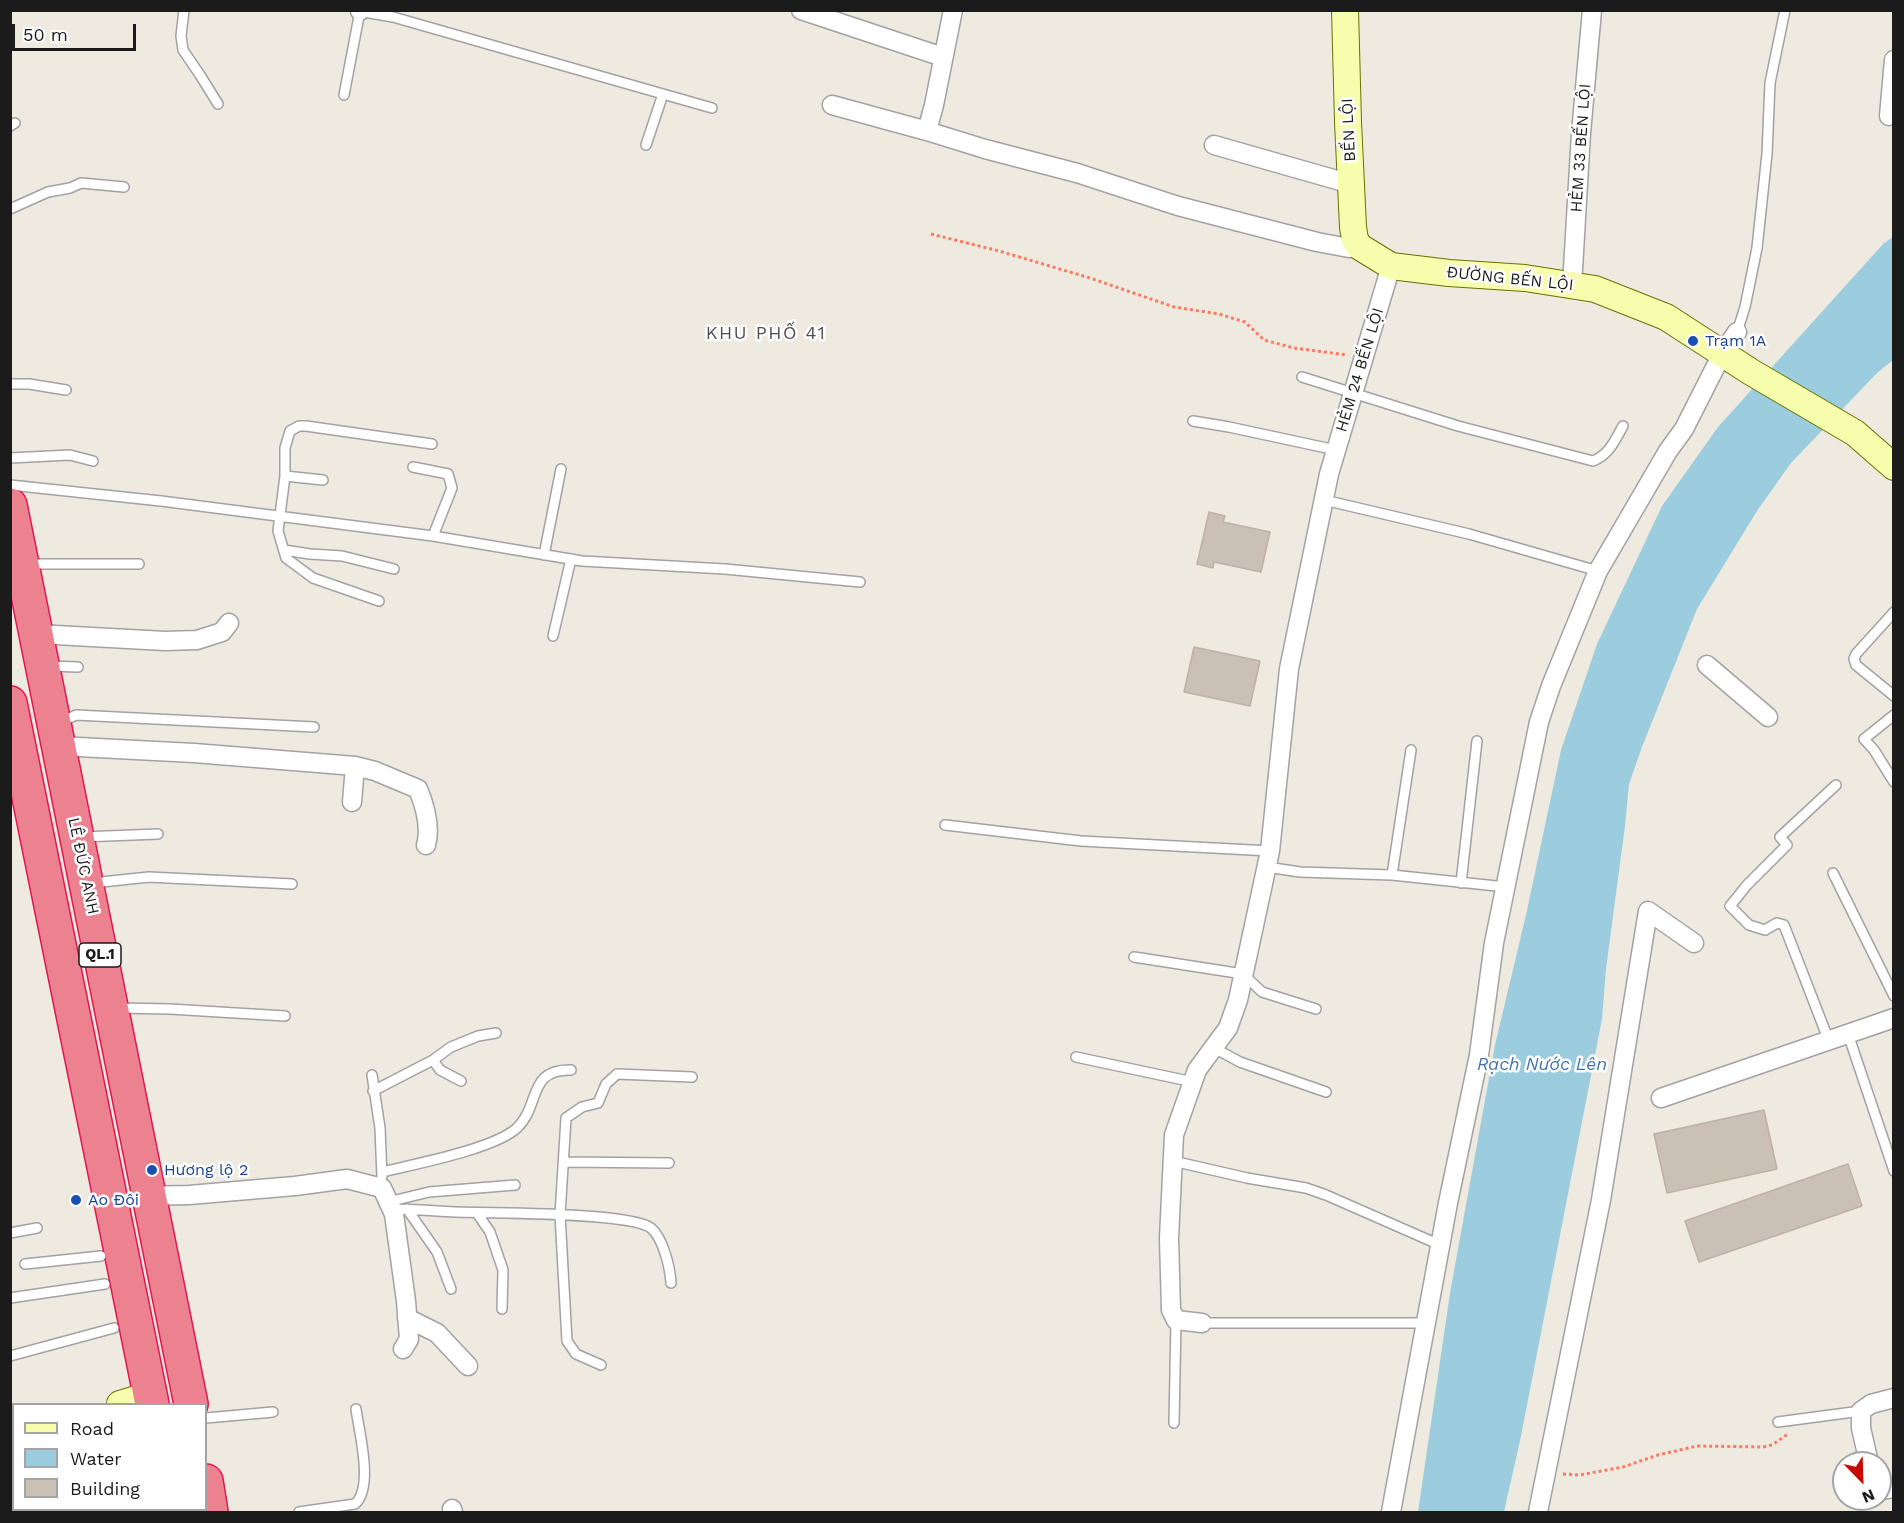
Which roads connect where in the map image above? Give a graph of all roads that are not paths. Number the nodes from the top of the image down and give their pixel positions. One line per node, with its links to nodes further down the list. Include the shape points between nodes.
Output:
1 (184, 10): 12 (lane, via 183,50)
2 (801, 10): 8 (street)
3 (953, 10): 8 (street)
4 (1345, 10): 19 (street, BẾN LỘI)
5 (1592, 10): 24 (street, HẺM 33 BẾN LỘI)
6 (1785, 10): 25 (lane, via 1770,83 1757,248)
7 (359, 11): 10 (lane, via 393,17); 11 (lane)
8 (944, 57): 16 (street)
9 (1893, 60): 15 (street)
10 (663, 94): 14 (lane); 17 (lane)
11 (344, 95)
12 (218, 104)
13 (832, 105): 16 (street)
14 (712, 108)
15 (1889, 116)
16 (927, 131): 22 (street, via 1179,206 1317,242)
17 (646, 145)
18 (1214, 145): 19 (street)
19 (1351, 184): 22 (street, BẾN LỘI, via 1353,227)
20 (124, 187): 21 (lane, via 81,183)
21 (10, 209)
22 (1360, 247): 23 (street, ĐƯỜNG BẾN LỘI)
23 (1391, 266): 24 (street, ĐƯỜNG BẾN LỘI); 30 (street, HẺM 24 BẾN LỘI)
24 (1572, 286): 26 (street, ĐƯỜNG BẾN LỘI, via 1595,289 1666,317)
25 (1737, 332): 26 (street)
26 (1722, 354): 38 (street, ĐƯỜNG BẾN LỘI, via 1855,433); 53 (street, via 1684,429)
27 (1302, 377): 30 (lane)
28 (10, 384): 29 (lane)
29 (66, 390)
30 (1353, 392): 32 (lane, via 1458,426 1593,461 1608,452); 34 (street, HẺM 24 BẾN LỘI)
31 (1193, 421): 34 (lane)
32 (1623, 426)
33 (432, 444): 40 (lane, via 299,426 290,431 285,448)
34 (1336, 450): 43 (street, HẺM 24 BẾN LỘI)
35 (10, 458): 36 (lane, via 70,455)
36 (93, 461)
37 (413, 467): 46 (lane, via 448,474 452,488)
38 (1893, 467)
39 (561, 469): 48 (lane)
40 (285, 476): 41 (lane); 45 (lane)
41 (323, 480)
42 (10, 485): 45 (lane)
43 (1324, 500): 53 (lane, via 1469,534); 80 (street, HẺM 24 BẾN LỘI, via 1289,669)
44 (10, 505): 52 (highway, LÊ ĐỨC ANH / QL.1)
45 (281, 516): 46 (lane); 47 (lane, via 278,531)
46 (433, 536): 48 (lane)
47 (284, 550): 51 (lane, via 342,556); 55 (lane, via 286,558 313,579)
48 (544, 555): 49 (lane)
49 (571, 559): 54 (lane); 59 (lane)
50 (139, 564): 52 (lane)
51 (394, 569)
52 (16, 571): 58 (highway, LÊ ĐỨC ANH / QL.1); 114 (highway, LÊ ĐỨC ANH / QL.1)
53 (1598, 571): 86 (street, via 1539,722)
54 (860, 582)
55 (379, 601)
56 (1893, 612): 63 (lane, via 1854,659)
57 (229, 623): 58 (street, via 222,632 197,640)
58 (37, 634): 61 (highway, LÊ ĐỨC ANH / QL.1)
59 (553, 636)
60 (1707, 665): 66 (street)
61 (44, 666): 62 (lane); 68 (highway, LÊ ĐỨC ANH / QL.1)
62 (78, 667)
63 (1893, 696)
64 (10, 703): 137 (highway, QL.1)
65 (1893, 716): 72 (lane, via 1864,739)
66 (1768, 717)
67 (314, 727): 68 (lane, via 76,715)
68 (56, 735): 71 (street, via 194,753); 78 (highway, LÊ ĐỨC ANH / QL.1)
69 (1477, 741): 84 (lane)
70 (1411, 750): 82 (lane)
71 (355, 766): 74 (street); 79 (street, via 418,789 425,808)
72 (1893, 782)
73 (1836, 785): 97 (lane, via 1780,837 1787,845 1730,906 1749,925 1765,930 1777,923 1784,926)
74 (352, 802)
75 (10, 816): 122 (highway)
76 (945, 825): 80 (lane)
77 (158, 834): 78 (lane)
78 (77, 837): 83 (highway, LÊ ĐỨC ANH / QL.1)
79 (426, 845)
80 (1269, 859): 82 (lane, via 1300,872); 89 (street, HẺM 24 BẾN LỘI)
81 (1833, 873): 90 (lane)
82 (1392, 875): 84 (lane)
83 (87, 883): 85 (lane, via 149,877); 91 (highway, LÊ ĐỨC ANH / QL.1)
84 (1461, 883): 86 (lane)
85 (292, 884)
86 (1506, 887): 120 (street, via 1479,1055)
87 (1694, 943): 150 (street, via 1648,910 1601,1200)
88 (1134, 957): 89 (lane)
89 (1243, 974): 92 (lane, via 1262,992); 98 (street, HẺM 24 BẾN LỘI, via 1228,1028)
90 (1893, 996)
91 (110, 1007): 93 (lane); 114 (highway, LÊ ĐỨC ANH / QL.1)
92 (1316, 1009)
93 (285, 1016)
94 (1893, 1018): 96 (street)
95 (496, 1033): 100 (lane, via 451,1047)
96 (1848, 1034): 97 (street); 112 (lane)
97 (1828, 1041): 108 (street)
98 (1214, 1048): 105 (street, HẺM 24 BẾN LỘI); 107 (lane, via 1240,1062)
99 (1076, 1057): 105 (lane)
100 (433, 1060): 104 (lane, via 440,1070); 106 (lane)
101 (571, 1070): 115 (lane, via 559,1070 544,1077 528,1115 515,1129)
102 (372, 1075): 106 (lane)
103 (692, 1077): 110 (lane, via 617,1074 606,1084 598,1103 582,1107 566,1118)
104 (461, 1081)
105 (1193, 1082): 109 (street, HẺM 24 BẾN LỘI, via 1174,1135)
106 (373, 1091): 115 (lane)
107 (1326, 1092)
108 (1661, 1098)
109 (1173, 1161): 120 (lane, via 1306,1188); 128 (street, HẺM 24 BẾN LỘI, via 1169,1238 1171,1310)
110 (564, 1162): 111 (lane); 117 (lane)
111 (669, 1163)
112 (1893, 1171)
113 (515, 1185): 115 (lane)
114 (141, 1196): 115 (street, via 347,1179); 137 (highway, LÊ ĐỨC ANH / QL.1); 138 (highway, LÊ ĐỨC ANH / QL.1)
115 (390, 1196): 116 (lane); 124 (lane, via 437,1252); 127 (street)
116 (477, 1213): 117 (lane); 126 (lane, via 490,1232 503,1270)
117 (560, 1215): 123 (lane, via 633,1221 651,1228 664,1249); 134 (lane, via 567,1341 576,1354)
118 (38, 1228): 119 (lane)
119 (10, 1233)
120 (1440, 1245): 130 (street)
121 (25, 1264): 122 (lane)
122 (103, 1270): 125 (lane); 131 (highway)
123 (671, 1283)
124 (452, 1289)
125 (10, 1298)
126 (502, 1309)
127 (407, 1318): 132 (street, via 409,1340); 135 (street, via 437,1333)
128 (1176, 1320): 129 (street); 144 (lane)
129 (1202, 1323): 130 (lane)
130 (1425, 1323): 149 (street)
131 (114, 1328): 133 (lane); 137 (highway)
132 (403, 1349)
133 (10, 1356)
134 (600, 1365)
135 (468, 1366)
136 (1893, 1398): 140 (street)
137 (142, 1402)
138 (191, 1403)
139 (356, 1409): 148 (lane, via 363,1453 361,1499 355,1504)
140 (1861, 1411): 143 (lane); 145 (street)
141 (273, 1412): 142 (lane)
142 (207, 1418)
143 (1778, 1422)
144 (1174, 1423)
145 (1866, 1451)
146 (207, 1486): 147 (highway)
147 (212, 1512)
148 (299, 1512)
149 (1391, 1512)
150 (1538, 1512)

